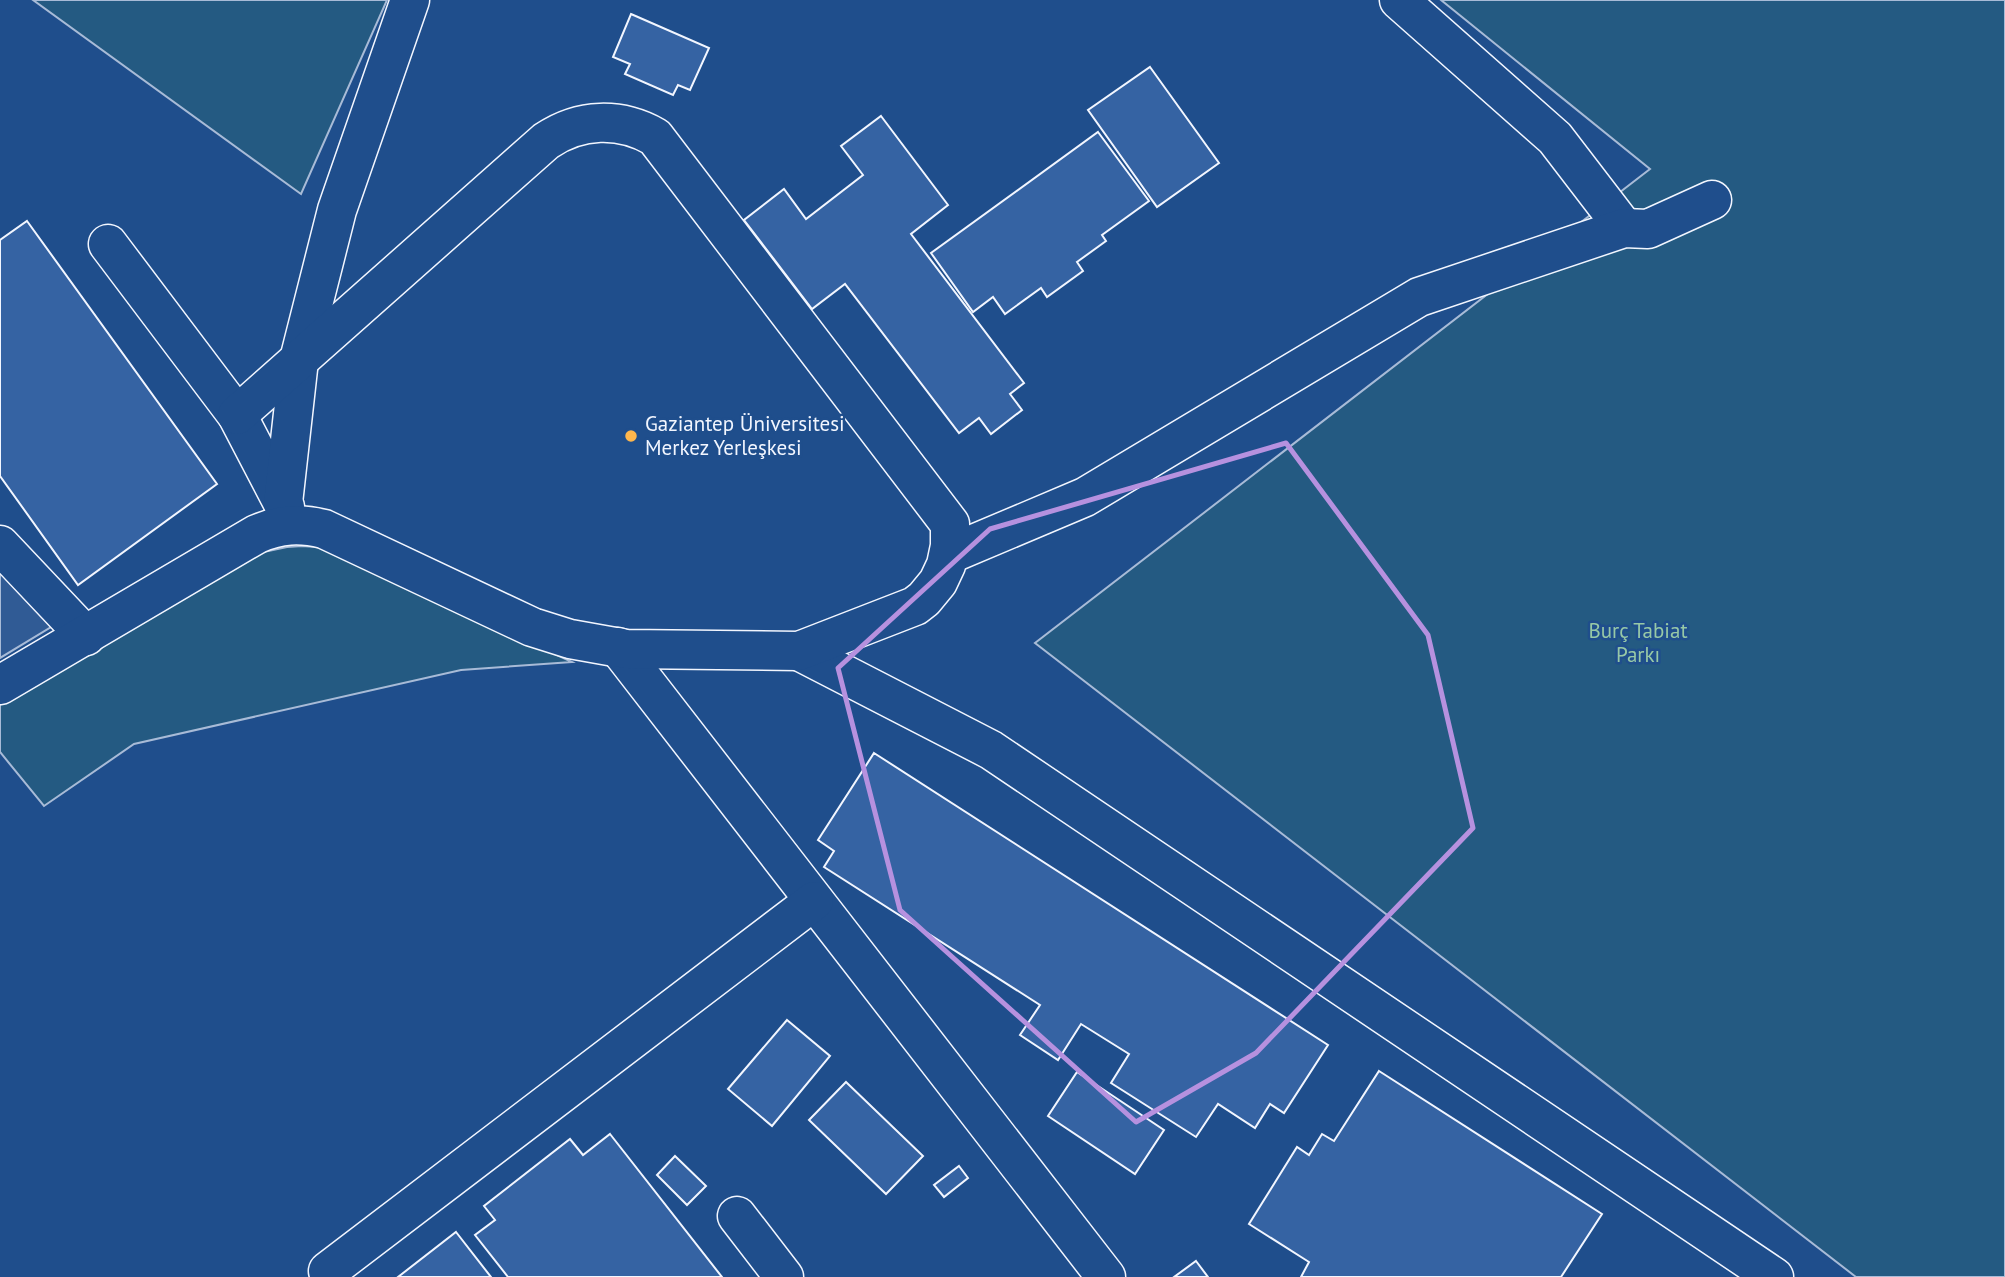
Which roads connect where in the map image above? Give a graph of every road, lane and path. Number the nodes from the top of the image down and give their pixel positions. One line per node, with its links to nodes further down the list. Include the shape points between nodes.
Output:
1 (410, 0): 6 (street, via 337,210)
2 (1399, 0): 4 (street, via 1555,138)
3 (1712, 201): 4 (street, via 1648,229)
4 (1624, 228): 10 (street, via 1419,298 1085,498)
5 (108, 244): 7 (street)
6 (299, 359): 7 (street); 8 (street); 10 (street, via 551,138 595,123 626,125 655,138 950,524)
7 (237, 415): 8 (street)
8 (288, 514): 11 (street, via 279,526 257,534); 12 (street, via 532,627)
9 (0, 545): 11 (street)
10 (950, 554): 13 (street, via 936,585 915,606)
11 (86, 636): 14 (street)
12 (618, 647): 13 (street); 15 (street)
13 (799, 651): 20 (street, via 991,750)
14 (0, 685)
15 (814, 901): 17 (street); 19 (street)
16 (737, 1216): 18 (street)
17 (328, 1271)
18 (784, 1277)
19 (1106, 1277)
20 (1774, 1277)

